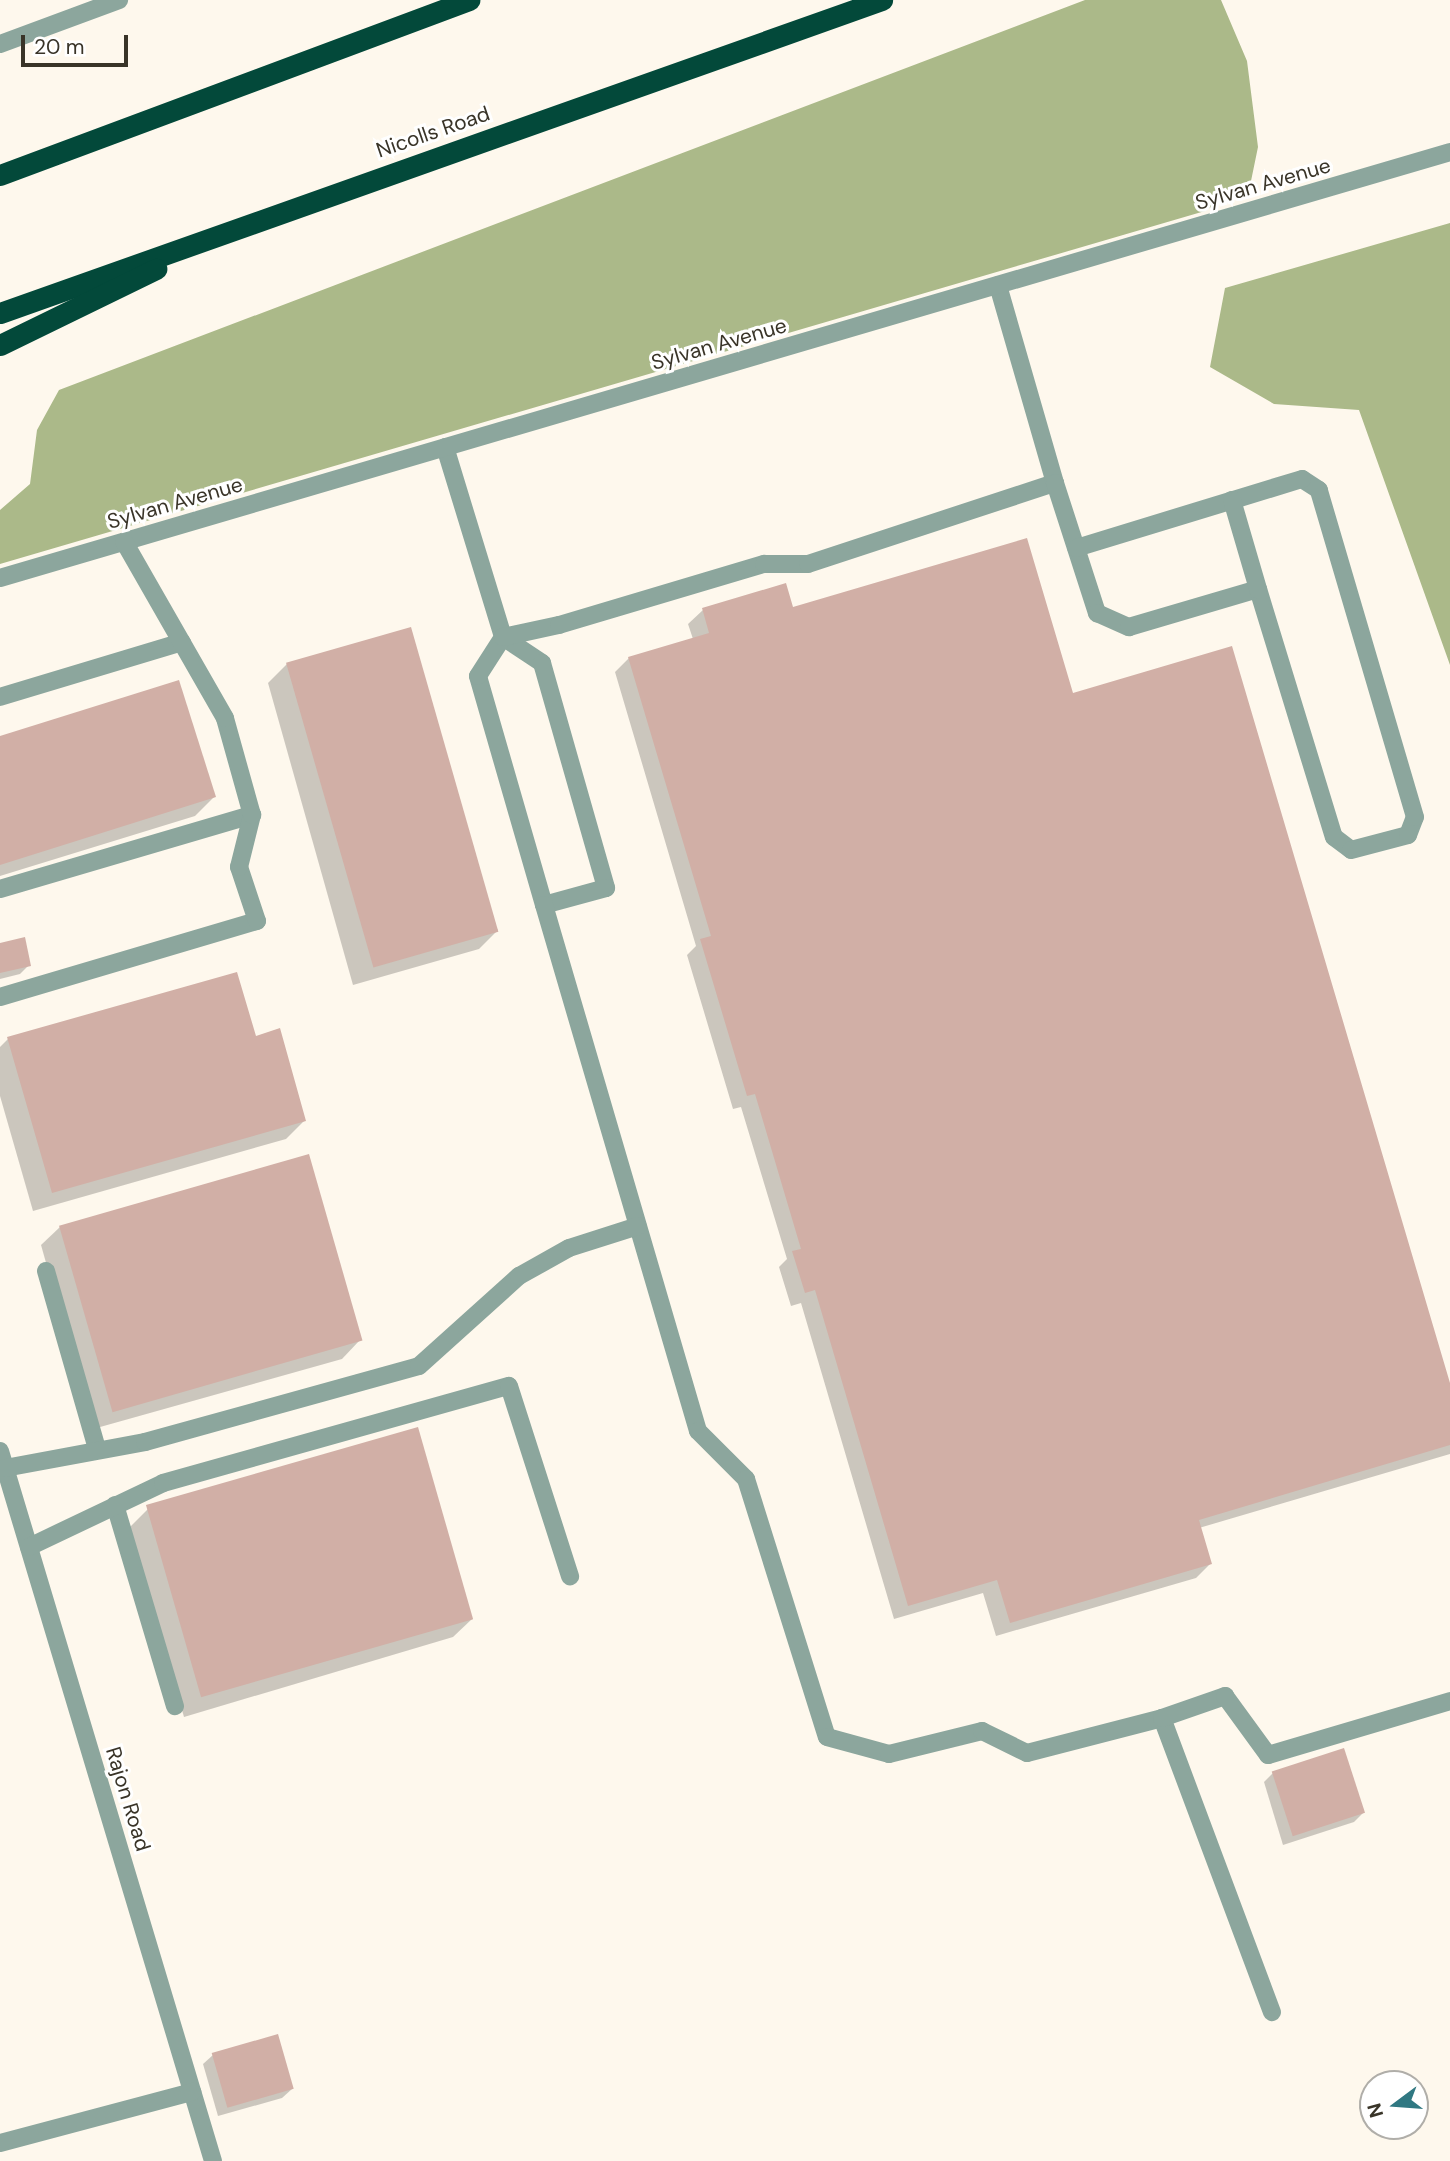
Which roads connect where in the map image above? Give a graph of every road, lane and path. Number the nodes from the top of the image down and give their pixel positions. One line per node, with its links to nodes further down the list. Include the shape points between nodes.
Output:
1 (119, 0): 4 (street)
2 (469, 0): 6 (highway)
3 (882, 0): 7 (highway, Nicolls Road)
4 (0, 44)
5 (1450, 152): 8 (street, Sylvan Avenue)
6 (0, 175)
7 (261, 218): 9 (highway, Nicolls Road); 10 (highway)
8 (998, 285): 11 (street, Sylvan Avenue); 12 (street)
9 (0, 313)
10 (0, 345)
11 (445, 447): 14 (street, Sylvan Avenue); 18 (street)
12 (1055, 483): 15 (street); 18 (street, via 808,564 764,564 559,625)
13 (1232, 500): 15 (street); 17 (street); 17 (street, via 1302,480 1319,490 1415,817 1408,835 1351,849 1334,837)
14 (124, 542): 16 (street, Sylvan Avenue); 19 (street)
15 (1076, 548): 17 (street, via 1097,613 1129,627)
16 (0, 578)
17 (1258, 589)
18 (503, 637): 23 (street, via 478,676); 23 (street, via 542,663 606,888)
19 (182, 642): 20 (street); 21 (street, via 225,718)
20 (0, 697)
21 (252, 815): 22 (street); 24 (street, via 239,867 257,921)
22 (0, 889)
23 (544, 905): 25 (street)
24 (0, 997)
25 (638, 1226): 27 (street, via 569,1248 519,1276 419,1366 185,1432); 34 (street, via 698,1430 747,1479 827,1737 889,1754 982,1731 1027,1753)
26 (46, 1271): 27 (street)
27 (97, 1450): 28 (street)
28 (3, 1460): 30 (street, Rajon Road)
29 (115, 1505): 30 (street); 31 (street, via 163,1483 509,1386); 33 (street)
30 (29, 1547): 36 (street, Rajon Road)
31 (570, 1576)
32 (1450, 1701): 34 (street, via 1268,1755 1225,1696)
33 (174, 1706)
34 (1162, 1718): 35 (street)
35 (1272, 2012)
36 (192, 2092): 37 (street); 38 (street, Rajon Road)
37 (0, 2143)
38 (213, 2161)

